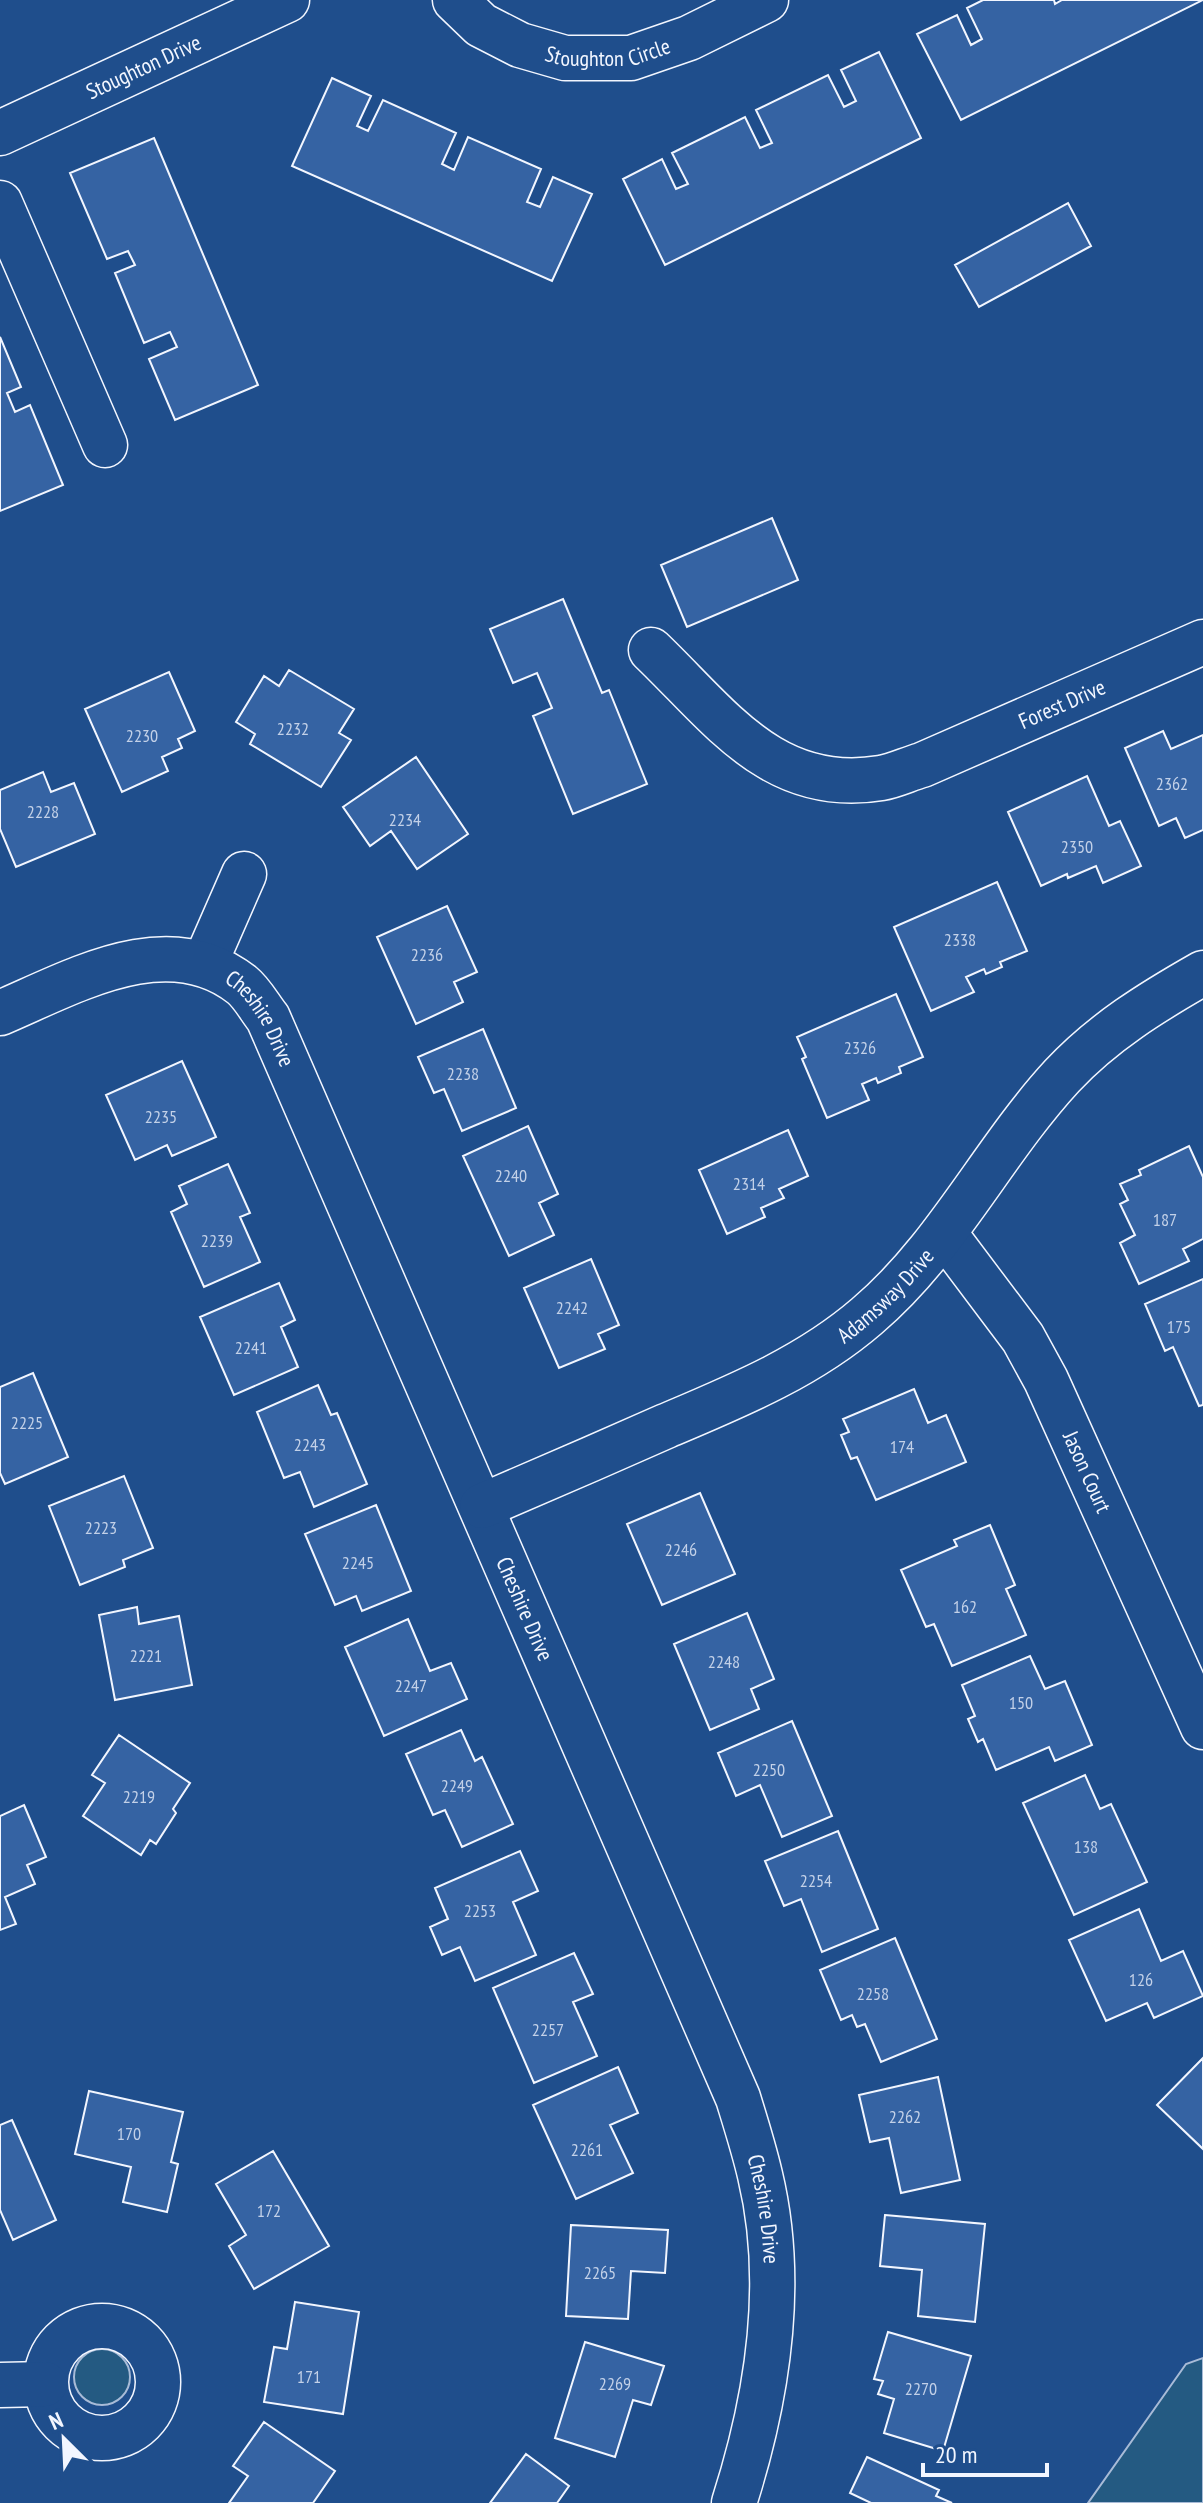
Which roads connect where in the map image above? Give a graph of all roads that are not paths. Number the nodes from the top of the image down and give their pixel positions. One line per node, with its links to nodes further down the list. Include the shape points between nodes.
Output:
1 (287, 0): 4 (street, Stoughton Drive)
2 (455, 0): 3 (street, Stoughton Circle, via 481,25 520,45 565,58 631,58 689,38)
3 (766, 0)
4 (0, 133)
5 (0, 203): 6 (street)
6 (105, 445)
7 (1203, 642): 8 (street, Forest Drive, via 922,765 883,778 842,782 806,776 765,757 725,725)
8 (651, 650)
9 (244, 874): 10 (street)
10 (205, 963): 12 (street, Cheshire Drive, via 135,961); 14 (street, Cheshire Drive, via 244,986 268,1018)
11 (1203, 973): 13 (street, Adamsway Drive, via 1139,1010 1062,1076)
12 (0, 1013)
13 (944, 1233): 14 (street, Adamsway Drive, via 867,1316 791,1369); 15 (street, Jason Court, via 1023,1338 1046,1380)
14 (482, 1506): 18 (street, Cheshire Drive, via 738,2098 761,2176 772,2286 767,2361)
15 (1203, 1727)
16 (45, 2384): 17 (street)
17 (0, 2385)
18 (734, 2503)

